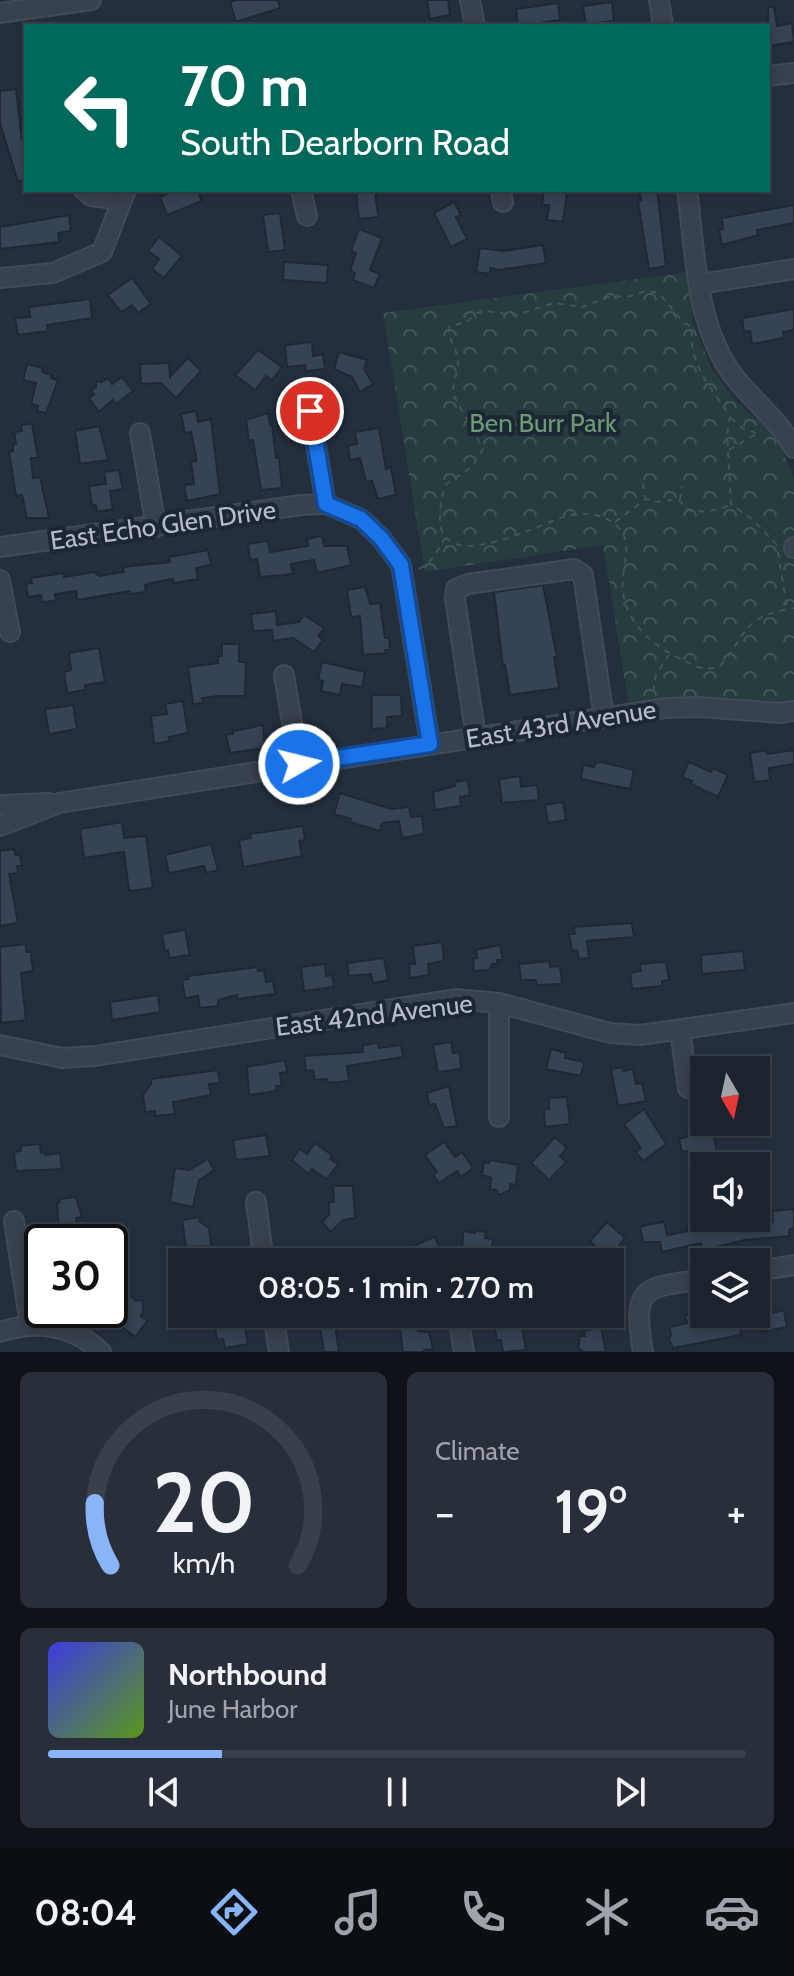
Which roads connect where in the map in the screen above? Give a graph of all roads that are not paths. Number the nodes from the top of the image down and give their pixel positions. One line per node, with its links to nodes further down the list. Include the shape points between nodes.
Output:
1 (91, 0): 4 (street)
2 (470, 0): 6 (street)
3 (659, 0): 7 (street)
4 (31, 12): 5 (street)
5 (0, 13)
6 (475, 24)
7 (663, 24)
8 (794, 73): 9 (street)
9 (770, 76)
10 (86, 192): 13 (street)
11 (301, 192): 14 (street)
12 (687, 192): 17 (street)
13 (124, 195): 16 (street, via 102,252 53,273)
14 (307, 216)
15 (794, 269): 17 (street)
16 (0, 278)
17 (700, 284): 20 (street, via 709,328 726,366)
18 (310, 411): 21 (street)
19 (140, 433): 22 (street)
20 (794, 448)
21 (326, 504): 22 (street, East Echo Glen Drive); 30 (street, via 361,519 401,565)
22 (156, 527): 23 (street, East Echo Glen Drive)
23 (0, 547)
24 (0, 580): 25 (street)
25 (10, 632)
26 (284, 675): 31 (street)
27 (794, 711): 28 (street, East 43rd Avenue, via 665,708)
28 (604, 718): 29 (street, East 43rd Avenue); 29 (street, via 583,575 574,569 527,575 456,589)
29 (476, 737): 30 (street, East 43rd Avenue)
30 (430, 744): 31 (street, East 43rd Avenue)
31 (299, 764): 32 (street, East 43rd Avenue)
32 (59, 803): 33 (street); 34 (street, East 43rd Avenue)
33 (0, 805)
34 (0, 826)
35 (499, 1003): 37 (street, East 42nd Avenue, via 610,1033); 38 (street, East 42nd Avenue, via 456,999 95,1056 62,1058); 40 (street)
36 (794, 1013): 37 (street, East 42nd Avenue)
37 (680, 1030): 39 (street)
38 (0, 1045)
39 (688, 1088)
40 (499, 1117)
41 (256, 1202): 43 (street)
42 (14, 1221): 47 (street)
43 (262, 1248)
44 (794, 1265): 45 (street)
45 (770, 1269)
46 (690, 1281): 56 (street, via 657,1286 638,1304)
47 (24, 1286)
48 (24, 1326): 52 (street)
49 (61, 1328): 53 (street)
50 (275, 1328): 54 (street)
51 (460, 1328): 55 (street)
52 (0, 1332)
53 (101, 1352)
54 (279, 1352)
55 (464, 1352)
56 (643, 1352)

